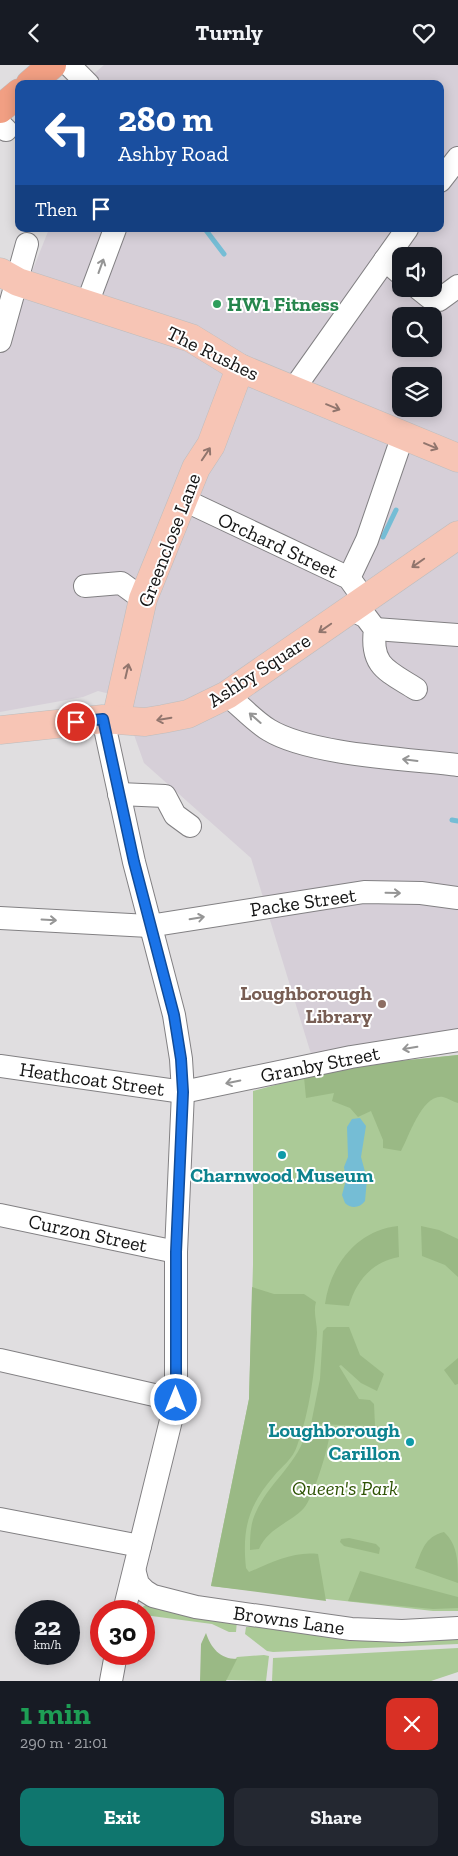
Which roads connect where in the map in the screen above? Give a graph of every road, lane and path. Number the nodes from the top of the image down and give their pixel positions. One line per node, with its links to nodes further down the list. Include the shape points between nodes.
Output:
1 (52, 65): 2 (highway)
2 (35, 80)
3 (15, 100): 4 (highway)
4 (2, 121)
5 (458, 158): 6 (street)
6 (444, 176)
7 (114, 232): 15 (street, one-way to 7)
8 (406, 232): 10 (street)
9 (27, 244): 12 (street)
10 (400, 247)
11 (392, 268): 18 (street)
12 (6, 280): 15 (main road, The Rushes); 16 (street)
13 (458, 286): 14 (street, via 439,300)
14 (429, 297)
15 (87, 304): 17 (main road, The Rushes, via 191,338)
16 (0, 341)
17 (240, 368): 18 (main road, The Rushes); 21 (main road, Greenclose Lane, one-way to 17, via 196,468 211,445)
18 (293, 390): 19 (main road, The Rushes, one-way to 19)
19 (403, 435): 20 (main road, The Rushes, one-way to 20); 24 (street, via 368,540)
20 (458, 458)
21 (184, 500): 24 (street, Orchard Street); 25 (main road, Greenclose Lane)
22 (458, 535): 24 (main road, Ashby Square, one-way to 24)
23 (84, 586): 25 (street, via 121,583)
24 (355, 596): 26 (street, Orchard Street); 29 (main road, Ashby Square, one-way to 29)
25 (143, 599): 30 (main road, Greenclose Lane, one-way to 25)
26 (375, 629): 27 (street); 28 (street, via 373,649 377,660)
27 (458, 635)
28 (416, 689)
29 (227, 695): 30 (main road, Ashby Square, one-way to 30, via 188,714 145,722); 32 (street, one-way to 29, via 343,752 294,741 269,730)
30 (110, 719): 31 (main road, Ashby Square); 33 (street)
31 (0, 730)
32 (458, 765)
33 (119, 794): 34 (street, via 164,796 174,815); 37 (street)
34 (190, 826)
35 (458, 898): 37 (street, Packe Street, one-way to 35, via 364,892 422,893)
36 (0, 917): 37 (street, Packe Street, one-way to 37)
37 (149, 926): 40 (street, via 174,1015)
38 (458, 1040): 40 (street, Granby Street, one-way to 40, via 351,1057)
39 (0, 1066): 40 (street, Heathcoat Street)
40 (183, 1092): 42 (street)
41 (0, 1215): 42 (street, Curzon Street)
42 (176, 1252): 44 (street)
43 (0, 1361): 44 (street)
44 (176, 1400): 46 (street)
45 (0, 1519): 46 (street)
46 (140, 1546): 47 (street)
47 (136, 1573): 48 (street); 49 (street, Browns Lane, via 138,1584 153,1596 196,1607 351,1629)
48 (127, 1600)
49 (458, 1628)
50 (114, 1665): 51 (street)
51 (111, 1681)

